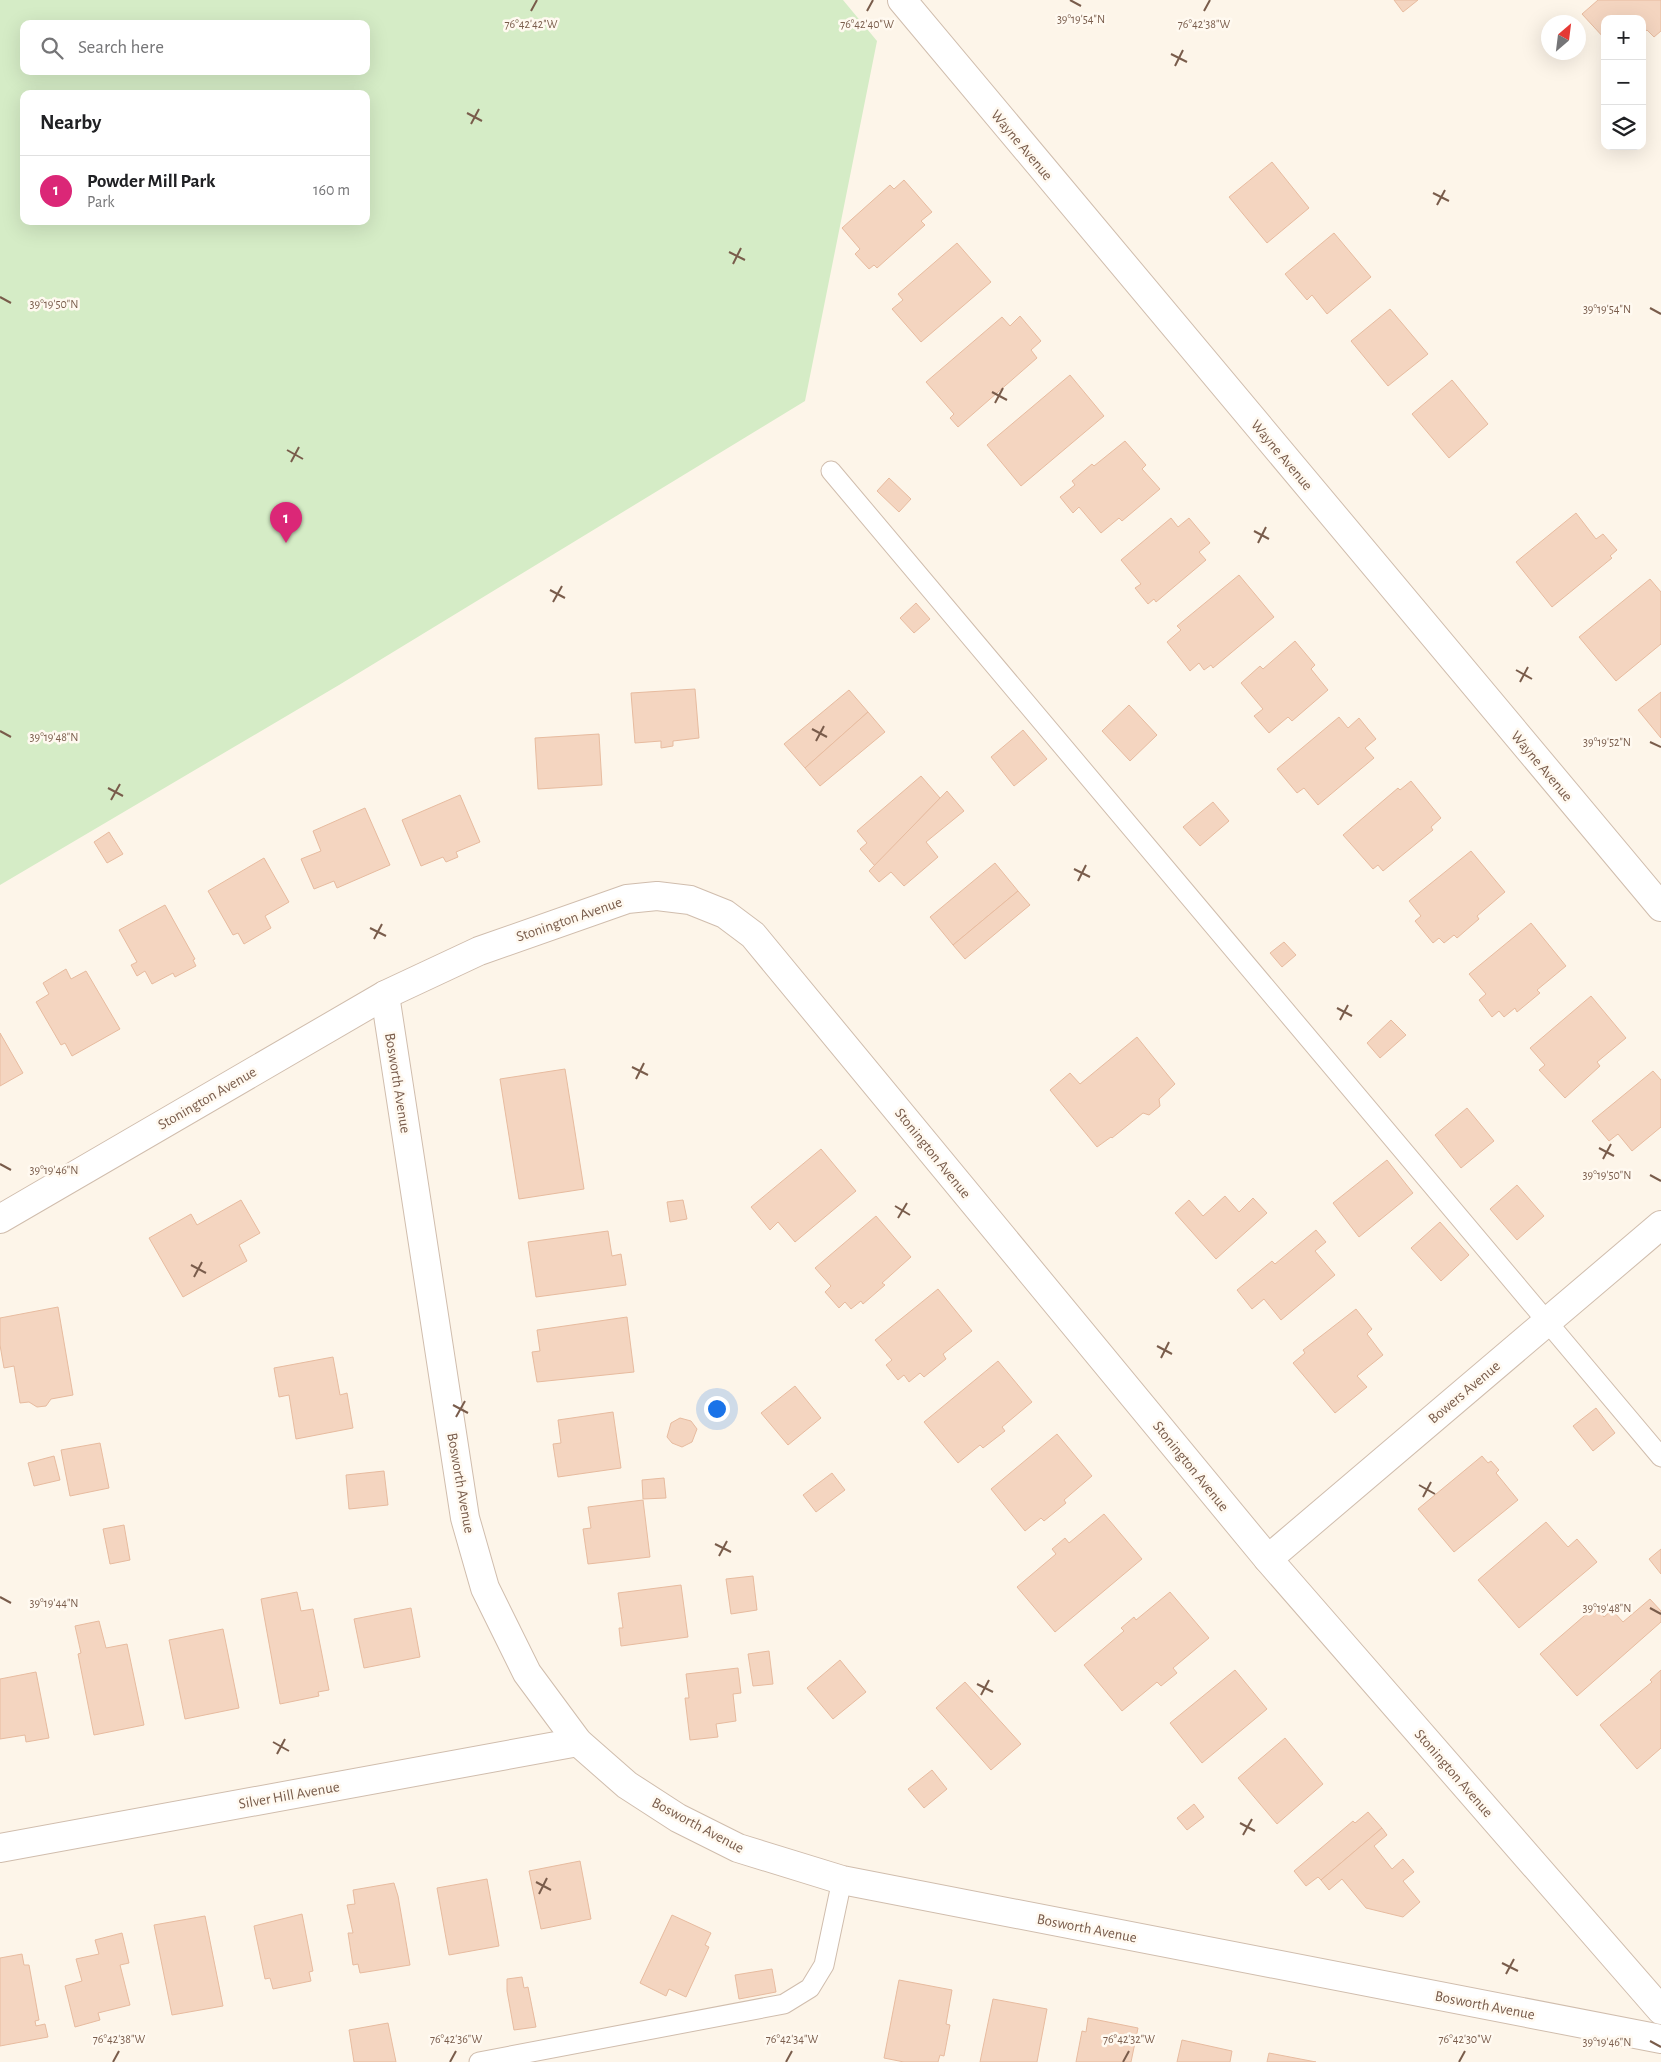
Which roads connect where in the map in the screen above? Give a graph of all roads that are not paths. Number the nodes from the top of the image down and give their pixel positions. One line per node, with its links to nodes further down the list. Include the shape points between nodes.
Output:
1 (902, 2): 3 (street, Wayne Avenue)
2 (831, 471): 7 (lane)
3 (1661, 907)
4 (385, 995): 5 (street, Stonington Avenue); 9 (street, Stonington Avenue, via 479,951 627,899 657,896 690,900 725,914 753,935); 10 (street, Bosworth Avenue, via 465,1518 485,1588 527,1673)
5 (0, 1218)
6 (1661, 1225): 7 (street, Bowers Avenue)
7 (1547, 1322): 8 (lane); 9 (street, Bowers Avenue)
8 (1661, 1457)
9 (1268, 1559): 13 (street, Stonington Avenue)
10 (578, 1742): 11 (street, Silver Hill Avenue); 12 (street, Bosworth Avenue, via 627,1785 678,1818 738,1848)
11 (0, 1848)
12 (842, 1880): 14 (street, Bosworth Avenue); 15 (lane, via 824,1965 810,1988 784,2004)
13 (1661, 2010)
14 (1661, 2039)
15 (479, 2062)

